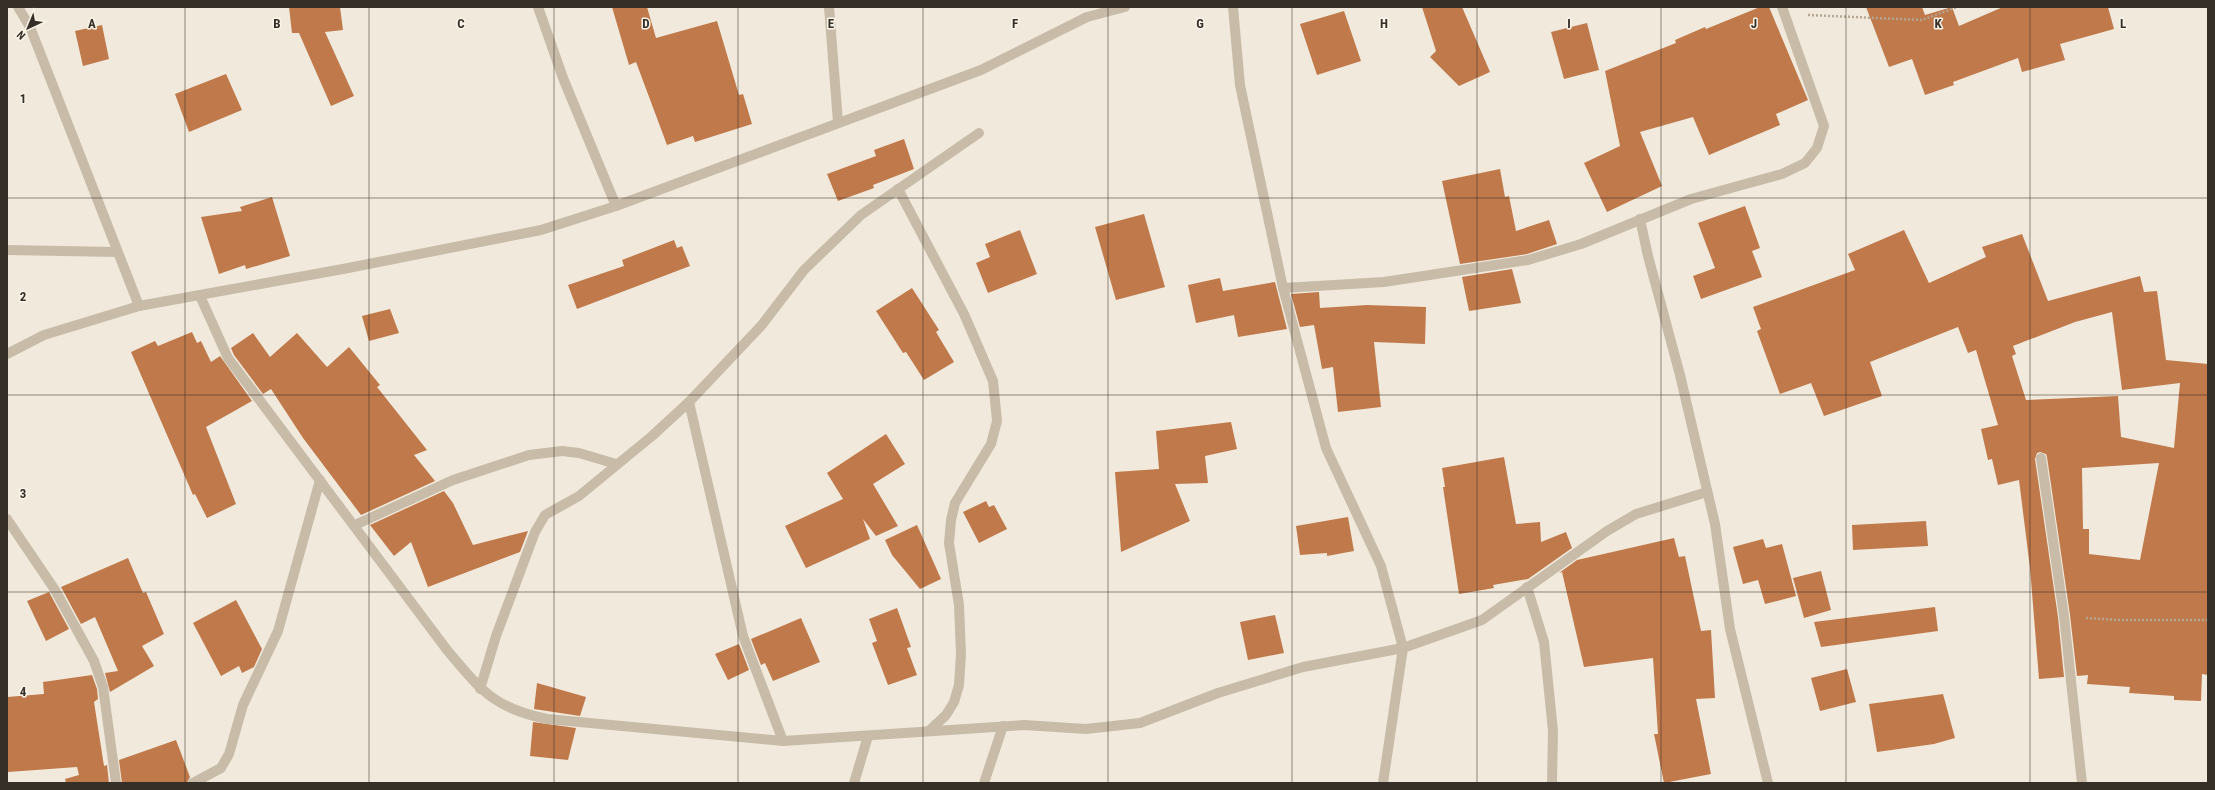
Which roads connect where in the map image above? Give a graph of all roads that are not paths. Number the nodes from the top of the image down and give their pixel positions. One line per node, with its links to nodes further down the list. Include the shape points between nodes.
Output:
1 (18, 7): 13 (street, via 30,26)
2 (538, 7): 10 (street, via 563,78)
3 (829, 7): 7 (street)
4 (1125, 7): 7 (street, via 1087,17 981,70)
5 (1233, 7): 14 (street, via 1240,85)
6 (1783, 11): 11 (street, via 1824,126 1817,148 1805,163 1782,174 1691,199)
7 (838, 122): 10 (street)
8 (979, 133): 9 (street)
9 (898, 189): 18 (street, via 862,216 804,270 760,326); 29 (street, via 964,314 993,382 997,421 991,444 955,503 951,520 949,542 959,605 959,685 946,716)
10 (616, 206): 15 (street, via 541,230)
11 (1640, 219): 14 (street, via 1581,244 1528,260 1384,282); 22 (street)
12 (7, 250): 13 (street)
13 (117, 252): 16 (street)
14 (1283, 288): 26 (street, via 1326,448 1381,566)
15 (200, 296): 16 (street); 21 (street, via 228,358)
16 (139, 306): 17 (street, via 44,335)
17 (7, 354)
18 (689, 402): 20 (street); 31 (street, via 743,636)
19 (2041, 458): 39 (street, via 2064,616)
20 (616, 464): 24 (street, via 579,453 562,451 528,456 452,480); 27 (street, via 579,496 545,515 539,524 496,636)
21 (320, 480): 24 (street); 33 (street, via 278,631 243,705 229,754 220,768)
22 (1707, 492): 25 (street, via 1636,514); 38 (street, via 1715,524 1730,629)
23 (7, 519): 32 (street, via 55,590 94,661 103,687)
24 (355, 525): 27 (street, via 447,650)
25 (1527, 587): 26 (street, via 1482,620); 37 (street, via 1544,642 1553,731)
26 (1403, 648): 28 (street, via 1303,667 1218,693 1140,723 1086,729); 36 (street)
27 (480, 689): 31 (street, via 502,705 521,714 547,719)
28 (1003, 726): 29 (street); 35 (street)
29 (930, 730): 30 (street)
30 (868, 736): 31 (street); 34 (street)
31 (783, 741)
32 (116, 783)
33 (193, 783)
34 (854, 783)
35 (984, 783)
36 (1384, 783)
37 (1552, 783)
38 (1768, 783)
39 (2082, 783)

